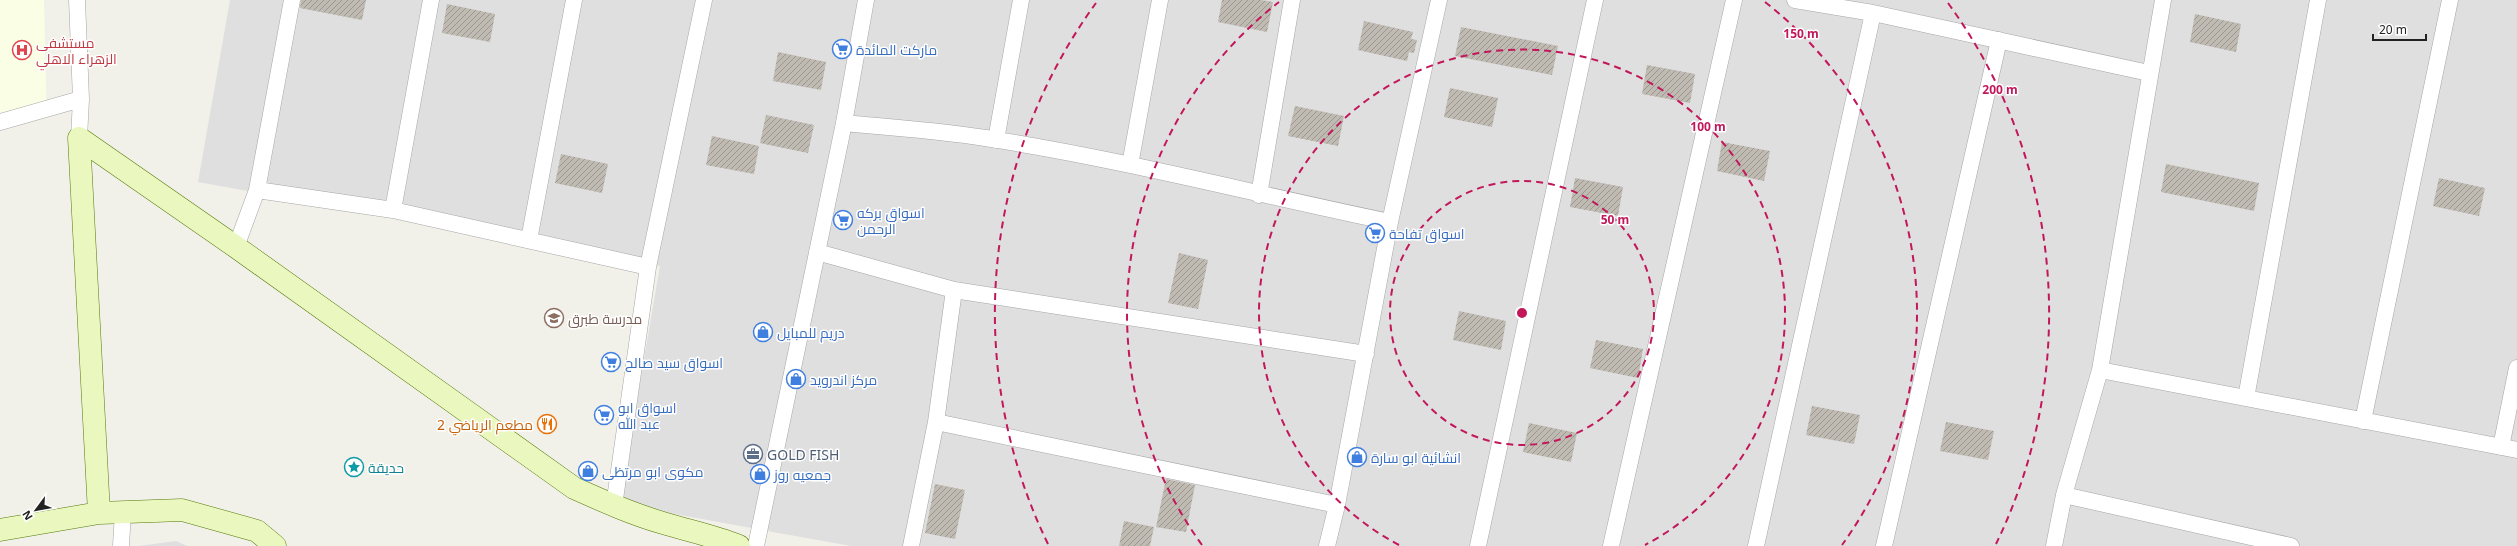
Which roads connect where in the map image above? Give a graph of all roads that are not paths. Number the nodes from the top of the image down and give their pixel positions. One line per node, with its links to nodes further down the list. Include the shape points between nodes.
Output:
1 (77, 0): 20 (street)
2 (292, 0): 26 (street)
3 (432, 0): 28 (street)
4 (574, 0): 30 (street)
5 (704, 0): 33 (street)
6 (866, 0): 22 (street)
7 (1021, 0): 24 (street)
8 (1160, 0): 25 (street)
9 (1292, 0): 27 (street)
10 (1440, 0): 29 (street)
11 (1595, 0): 55 (street)
12 (1734, 0): 56 (street)
13 (1795, 0): 17 (street)
14 (2163, 0): 19 (street)
15 (2318, 0): 38 (street)
16 (2450, 0): 39 (street)
17 (1873, 13): 18 (street); 57 (street)
18 (1998, 40): 19 (street); 58 (street)
19 (2149, 73): 37 (street)
20 (82, 99): 21 (street); 23 (street)
21 (0, 122)
22 (844, 123): 24 (street); 32 (street)
23 (79, 138): 31 (street); 47 (street)
24 (996, 140): 25 (street)
25 (1130, 165): 27 (street)
26 (257, 190): 28 (street); 31 (street)
27 (1260, 195): 29 (street)
28 (393, 210): 30 (street)
29 (1390, 222): 35 (street)
30 (529, 240): 33 (street)
31 (236, 247): 45 (street, via 574,488)
32 (817, 252): 34 (street); 52 (street)
33 (648, 268): 45 (street)
34 (954, 290): 35 (street); 40 (street)
35 (1366, 354): 44 (street)
36 (2517, 368): 41 (street)
37 (2100, 370): 38 (street); 43 (street)
38 (2246, 398): 39 (street)
39 (2363, 421): 41 (street)
40 (936, 422): 44 (street); 53 (street)
41 (2501, 447): 42 (street)
42 (2517, 450)
43 (2064, 495): 59 (street); 60 (street)
44 (1337, 505): 54 (street)
45 (614, 506): 51 (street)
46 (123, 512): 47 (street); 49 (street); 50 (street, via 182,510 256,531)
47 (99, 513): 48 (street)
48 (0, 530)
49 (121, 546)
50 (275, 546)
51 (739, 546)
52 (756, 546)
53 (911, 546)
54 (1327, 546)
55 (1478, 546)
56 (1610, 546)
57 (1756, 546)
58 (1884, 546)
59 (2054, 546)
60 (2291, 546)

